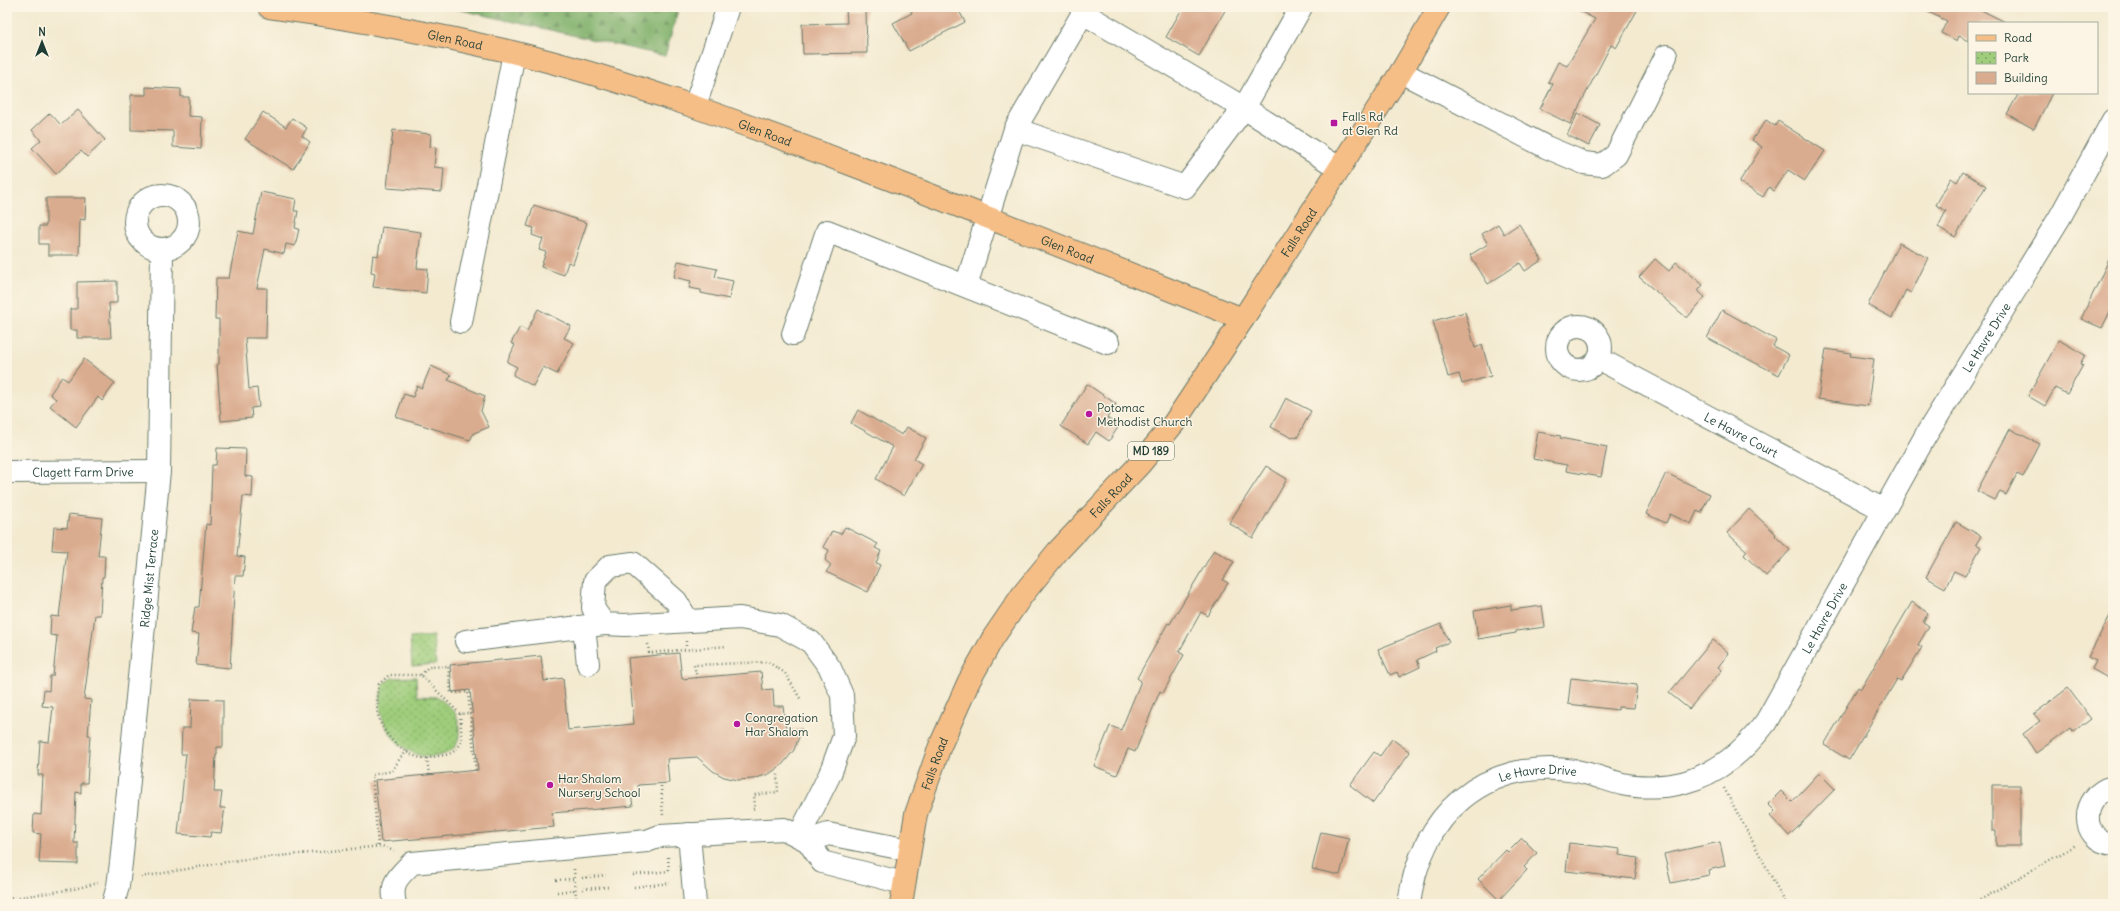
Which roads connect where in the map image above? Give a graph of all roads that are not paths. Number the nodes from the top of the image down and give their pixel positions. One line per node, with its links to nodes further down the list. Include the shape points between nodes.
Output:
1 (269, 7): 5 (main road, Glen Road, via 424,32)
2 (728, 7): 8 (street)
3 (1301, 7): 9 (street)
4 (1439, 7): 7 (main road, Falls Road / MD 189)
5 (514, 53): 8 (main road, Glen Road, via 594,74); 17 (street)
6 (1666, 56): 7 (street, via 1616,155 1602,165 1584,163 1546,147)
7 (1401, 72): 12 (main road, Falls Road / MD 189)
8 (695, 106): 13 (main road, Glen Road)
9 (1244, 108): 11 (street, via 1185,187); 11 (street, via 1083,13); 12 (street)
10 (2113, 120): 23 (street, Le Havre Drive, via 2060,216 1954,389)
11 (1015, 129): 13 (street)
12 (1339, 168): 16 (main road, Falls Road / MD 189)
13 (988, 217): 15 (street); 16 (main road, Glen Road)
14 (162, 250): 21 (street, Ridge Mist Terrace)
15 (966, 286): 18 (street, via 826,231); 19 (street)
16 (1243, 319): 32 (main road, Falls Road / MD 189, via 1174,422 1140,464 1058,552 1023,594 993,638 969,681 940,746 916,814)
17 (461, 322)
18 (793, 334)
19 (1108, 343)
20 (1599, 359): 23 (street, Le Havre Court)
21 (159, 471): 22 (street, Clagett Farm Drive); 34 (street, Ridge Mist Terrace, via 121,862)
22 (7, 472)
23 (1884, 510): 38 (street, Le Havre Drive, via 1766,722 1739,753 1715,771 1682,783 1648,786 1623,784 1576,771 1553,769 1528,771 1485,783 1456,804 1434,830 1417,864)
24 (688, 621): 25 (street); 25 (street, via 676,601 633,563 610,566 595,581); 30 (street, via 740,618 780,625 810,642 830,668 842,695 844,736)
25 (594, 625): 26 (street); 27 (street)
26 (466, 641)
27 (588, 664)
28 (2113, 788): 31 (street, via 2097,794 2088,809 2087,818)
29 (689, 834): 30 (street, via 784,829); 35 (street, via 666,835 647,841 412,862 395,879); 36 (street)
30 (804, 838): 32 (street, via 828,834); 33 (street, via 822,862)
31 (2104, 839)
32 (909, 850): 33 (main road, Falls Road / MD 189)
33 (903, 883): 37 (main road, Falls Road / MD 189)
34 (113, 904)
35 (395, 904)
36 (695, 904)
37 (901, 904)
38 (1408, 904)

